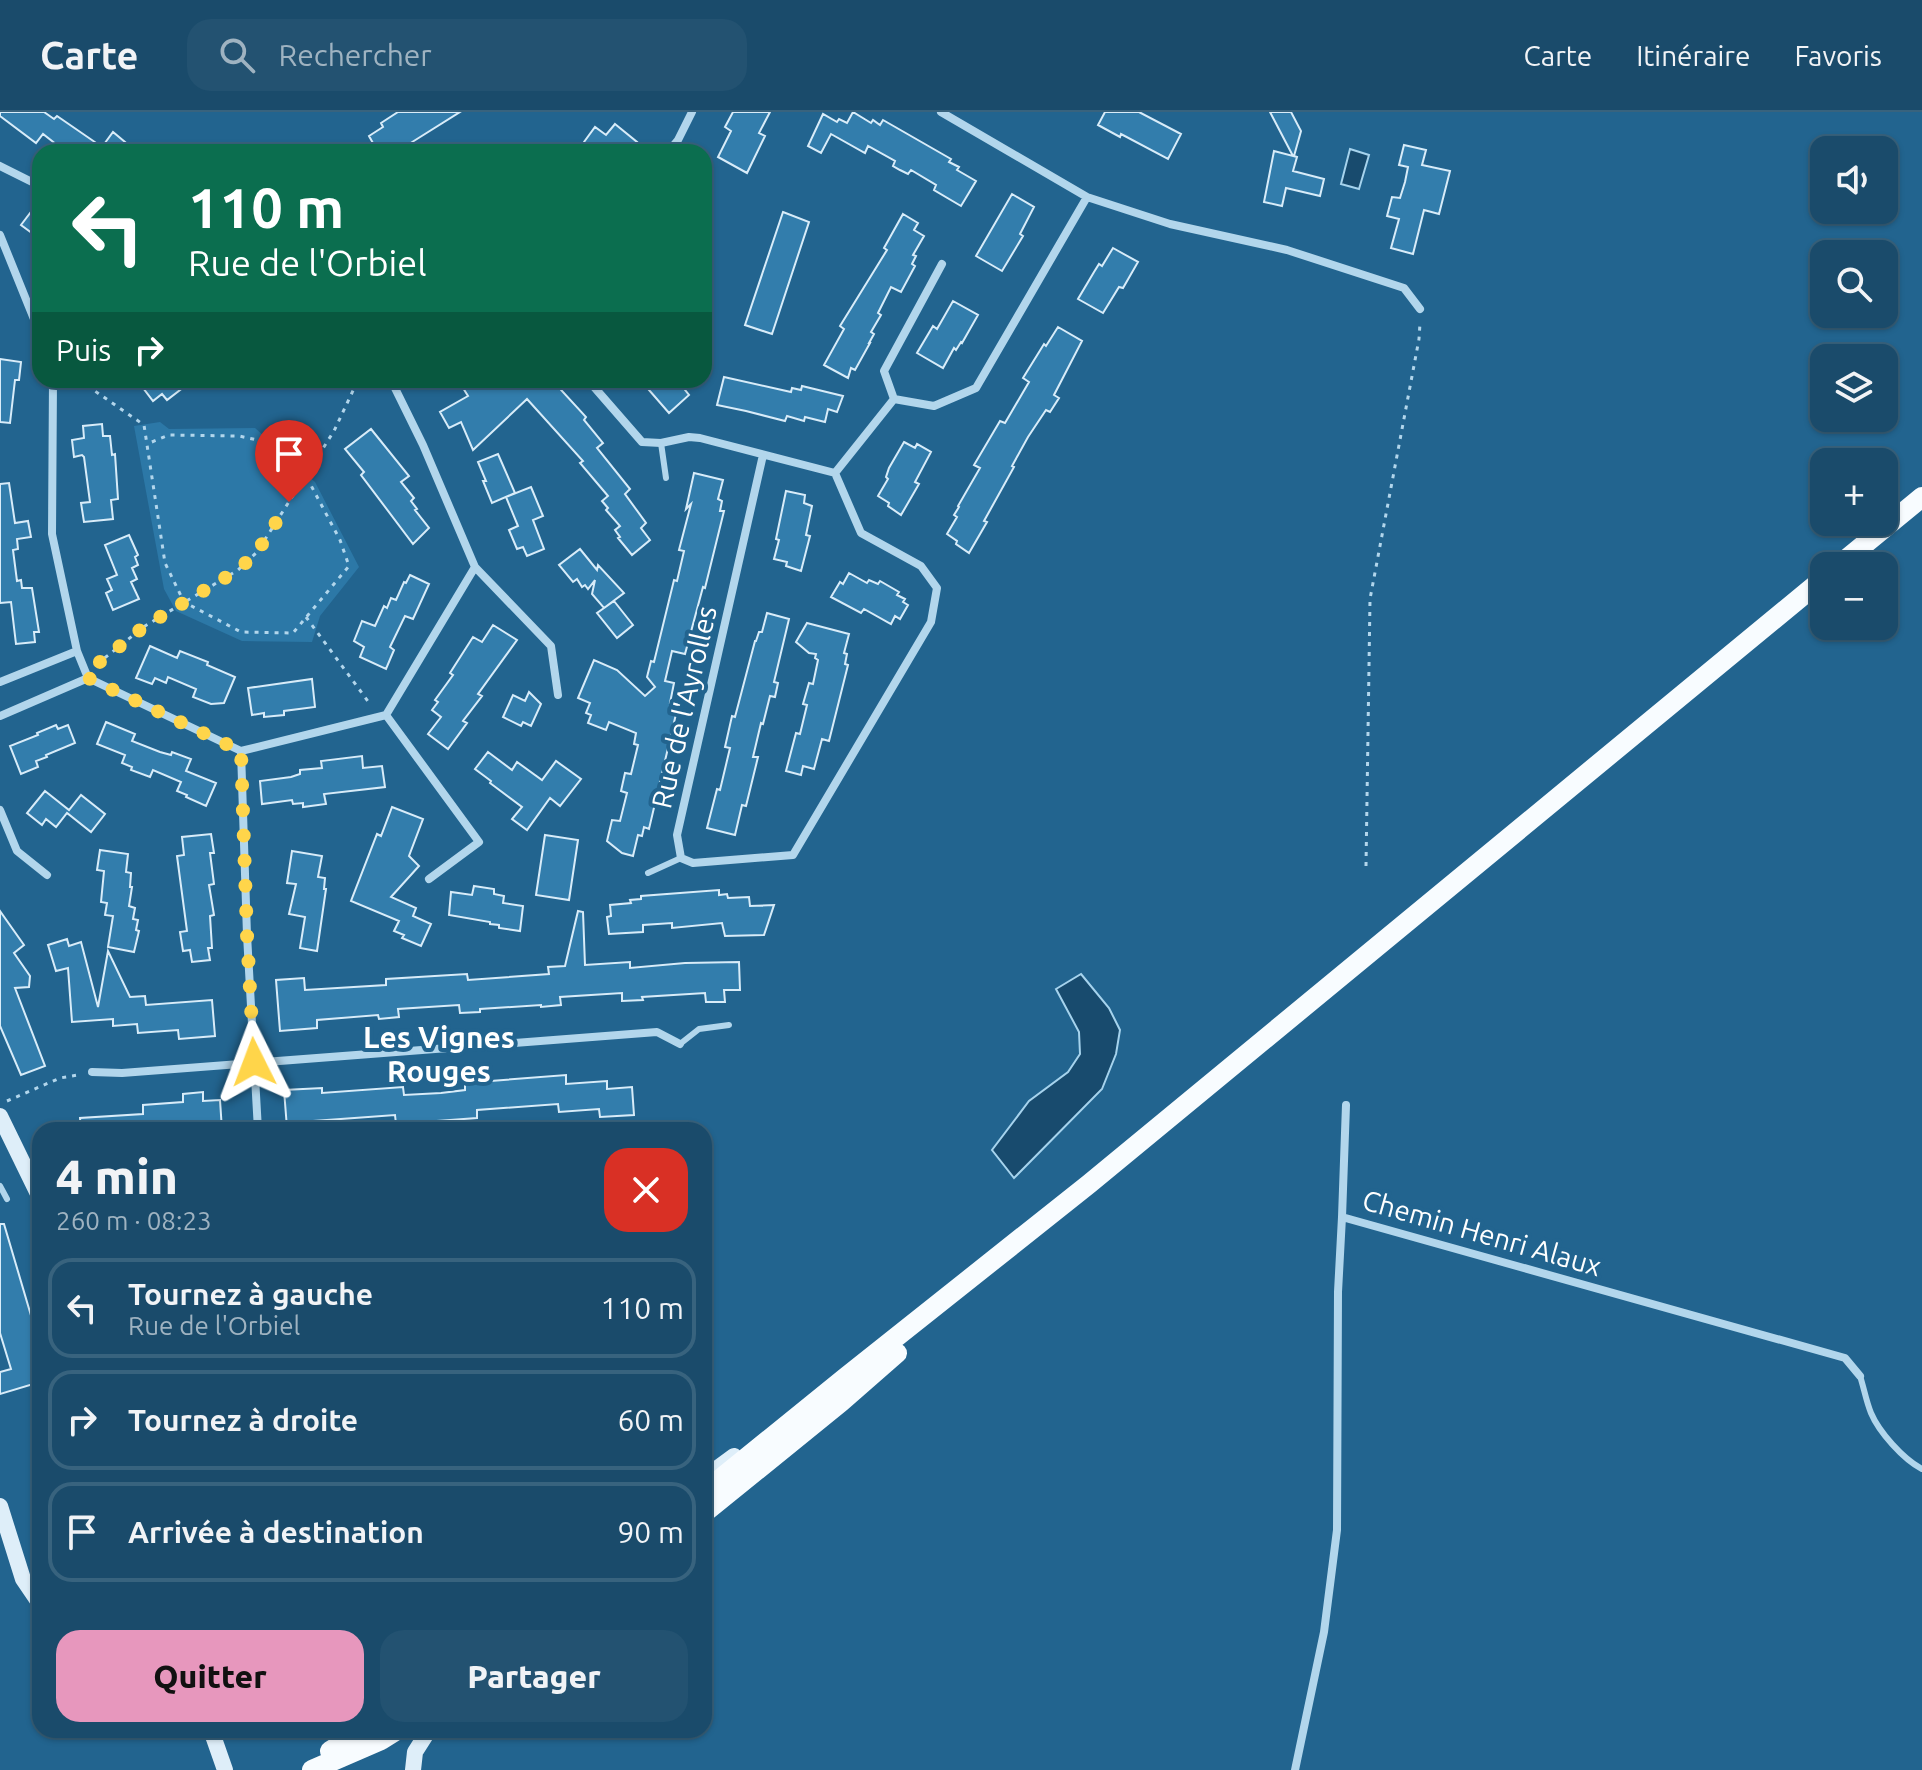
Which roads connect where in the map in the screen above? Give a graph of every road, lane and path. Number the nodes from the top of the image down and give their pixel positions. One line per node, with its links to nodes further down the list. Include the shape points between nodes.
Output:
1 (692, 112): 3 (street)
2 (941, 112): 6 (street)
3 (675, 144)
4 (0, 166): 5 (street)
5 (32, 182)
6 (1087, 197): 9 (street, via 1170,224 1287,250 1404,288); 16 (street, via 976,388 934,406)
7 (0, 235): 10 (street)
8 (942, 264): 16 (street, via 884,371)
9 (1420, 309): 38 (path, via 1419,339 1370,599)
10 (32, 314)
11 (53, 388): 29 (street, via 52,534)
12 (91, 388): 18 (path, via 144,425)
13 (354, 388): 21 (path)
14 (395, 388): 25 (street)
15 (595, 388): 17 (street, via 642,442)
16 (894, 399): 20 (street)
17 (661, 443): 19 (street, via 700,438); 22 (lane)
18 (147, 444): 21 (path, via 169,435 239,436 262,441); 27 (path, via 165,563)
19 (763, 455): 20 (street); 37 (street, Rue de l'Ayrolles, via 677,835)
20 (835, 473): 37 (street, via 861,533 921,566 937,588 931,622 793,855 693,863)
21 (306, 476): 27 (path, via 257,552 238,570); 28 (path, via 349,566)
22 (666, 478)
23 (1922, 497): 24 (main road)
24 (1855, 552)
25 (475, 567): 32 (street, via 551,646); 34 (street)
26 (1810, 590): 51 (main road)
27 (184, 602): 28 (path, via 241,632 293,633); 30 (path, via 145,626)
28 (306, 617): 34 (path)
29 (77, 651): 30 (street); 31 (street)
30 (87, 676): 33 (street); 35 (street)
31 (0, 682)
32 (558, 695)
33 (0, 716)
34 (382, 716): 35 (street); 41 (street, via 479,842)
35 (241, 751): 44 (street)
36 (0, 810): 40 (street, via 17,851)
37 (681, 858): 39 (lane)
38 (1366, 866)
39 (648, 873)
40 (47, 875)
41 (429, 879)
42 (729, 1025): 43 (lane, via 699,1029)
43 (680, 1044): 44 (street, via 657,1032)
44 (254, 1062): 45 (street); 49 (street)
45 (92, 1072): 46 (path, via 60,1078)
46 (0, 1105)
47 (1346, 1105): 54 (street)
48 (0, 1116): 50 (main road)
49 (258, 1122)
50 (32, 1182)
51 (1089, 1184): 56 (main road); 61 (main road, via 841,1402)
52 (0, 1186): 53 (lane)
53 (7, 1199)
54 (1342, 1217): 55 (street, Chemin Henri Alaux, via 1845,1358); 71 (street, Chemin Henri Alaux, via 1337,1530 1324,1632)
55 (1860, 1376): 57 (lane, via 1872,1415 1892,1444)
56 (846, 1377): 58 (main road); 59 (main road)
57 (1922, 1469)
58 (712, 1472)
59 (712, 1486)
60 (0, 1506): 62 (main road)
61 (712, 1507)
62 (32, 1592)
63 (214, 1738): 67 (main road)
64 (351, 1738): 68 (main road)
65 (384, 1738): 69 (main road)
66 (424, 1738): 70 (main road)
67 (225, 1770)
68 (300, 1770)
69 (312, 1770)
70 (413, 1770)
71 (1295, 1770)

